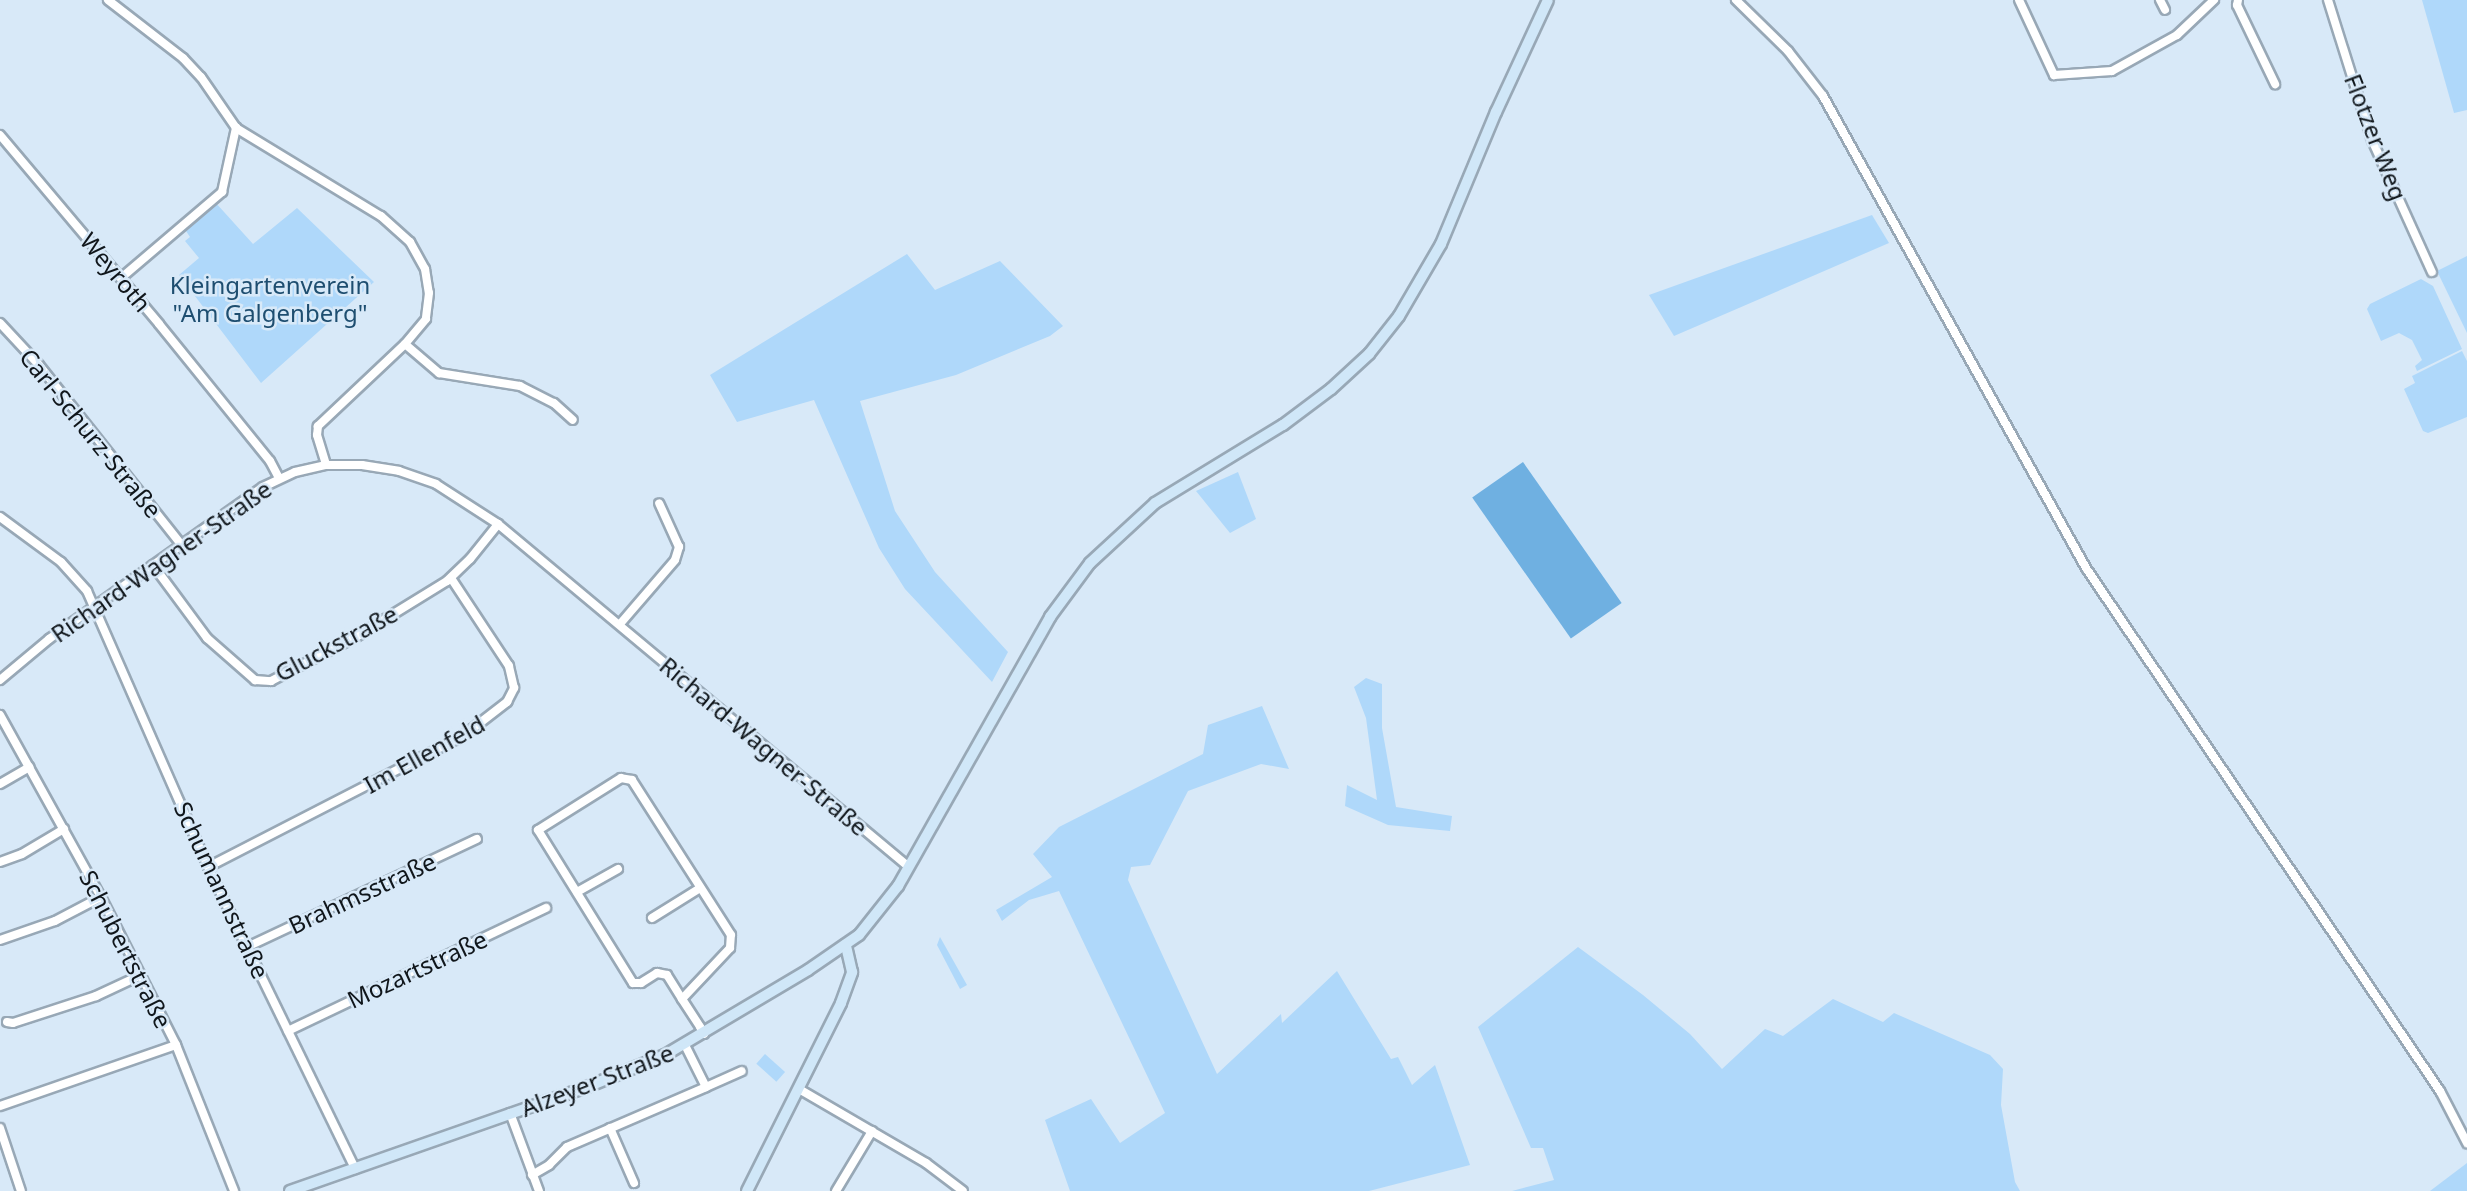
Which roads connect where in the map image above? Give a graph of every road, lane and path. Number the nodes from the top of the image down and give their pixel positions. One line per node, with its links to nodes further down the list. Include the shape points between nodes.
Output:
1 (108, 0): 11 (street, via 183,58)
2 (1548, 0): 36 (main road, Alzeyer Straße, via 1441,244 1399,316 1369,354 1331,389 1283,425 1155,503 1090,563 1050,617)
3 (1736, 0): 63 (street, via 1788,51 1823,96 2086,568 2440,1091)
4 (2019, 0): 6 (street, via 2054,75 2112,71 2177,35)
5 (2160, 0): 9 (street)
6 (2214, 0)
7 (2238, 0): 10 (street, via 2236,5)
8 (2328, 0): 13 (street, Flotzer Weg, via 2372,140)
9 (2165, 10)
10 (2275, 85)
11 (236, 128): 14 (street, via 222,192); 16 (street, via 381,216 410,242 425,269 429,293 426,319)
12 (0, 135): 14 (street, Weyroth)
13 (2432, 272)
14 (121, 278): 19 (street, Weyroth)
15 (0, 323): 23 (street, Carl-Schurz-Straße, via 39,365)
16 (405, 344): 17 (street, via 439,373 520,386 554,403); 18 (street, via 318,426)
17 (573, 420)
18 (326, 465): 19 (street, Richard-Wagner-Straße); 22 (street, Richard-Wagner-Straße, via 372,467 417,477 454,494)
19 (279, 478): 23 (street, Richard-Wagner-Straße)
20 (659, 503): 27 (street, via 679,547 675,560)
21 (0, 517): 26 (street, Schumannstraße, via 61,562 87,591)
22 (498, 524): 25 (street, Gluckstraße); 27 (street, Richard-Wagner-Straße)
23 (181, 544): 24 (street, Richard-Wagner-Straße)
24 (153, 565): 25 (street, Gluckstraße, via 207,638 255,680 263,681 356,637); 26 (street, Richard-Wagner-Straße)
25 (451, 578): 35 (street, Im Ellenfeld, via 509,666 514,688 507,702 463,736)
26 (95, 608): 28 (street, Richard-Wagner-Straße); 35 (street, Schumannstraße)
27 (620, 624): 36 (street, Richard-Wagner-Straße)
28 (0, 680)
29 (0, 716): 30 (street, Schubertstraße)
30 (30, 767): 31 (street); 32 (street, Schubertstraße)
31 (0, 784)
32 (64, 829): 34 (street); 40 (street, Schubertstraße)
33 (477, 839): 45 (street, Brahmsstraße)
34 (0, 862)
35 (208, 867): 45 (street, Schumannstraße)
36 (909, 867): 44 (main road, Alzeyer Straße, via 877,916)
37 (618, 869): 39 (street)
38 (700, 888): 39 (street, via 627,777 538,830); 42 (street); 49 (street, via 732,942)
39 (577, 892): 49 (street, via 633,983 662,973)
40 (101, 897): 43 (street, via 55,922); 47 (street, Schubertstraße)
41 (545, 908): 51 (street, Mozartstraße)
42 (652, 918)
43 (0, 940)
44 (846, 945): 46 (main road, Alzeyer Straße); 48 (main road, via 852,968)
45 (247, 947): 51 (street, Schumannstraße)
46 (827, 958): 48 (main road, via 843,962); 52 (main road, Alzeyer Straße)
47 (141, 975): 50 (street, via 96,996 13,1023); 53 (street, Schubertstraße)
48 (849, 981): 57 (main road)
49 (682, 999): 52 (street)
50 (7, 1021)
51 (288, 1031): 64 (street, Schumannstraße)
52 (704, 1034): 54 (main road, Alzeyer Straße)
53 (176, 1045): 58 (street); 68 (street, Schubertstraße)
54 (685, 1045): 56 (street); 59 (main road, Alzeyer Straße, via 606,1081)
55 (742, 1071): 56 (street)
56 (706, 1087): 60 (street)
57 (799, 1089): 62 (street); 71 (main road)
58 (0, 1106)
59 (510, 1113): 64 (main road, Alzeyer Straße); 65 (street)
60 (610, 1128): 65 (street, via 567,1147); 66 (street)
61 (0, 1129): 67 (street)
62 (872, 1130): 72 (street); 73 (street)
63 (2467, 1143)
64 (355, 1169): 69 (main road, Alzeyer Straße)
65 (532, 1175): 70 (street)
66 (634, 1183)
67 (22, 1191)
68 (234, 1191)
69 (290, 1191)
70 (539, 1191)
71 (747, 1191)
72 (836, 1191)
73 (964, 1191)

